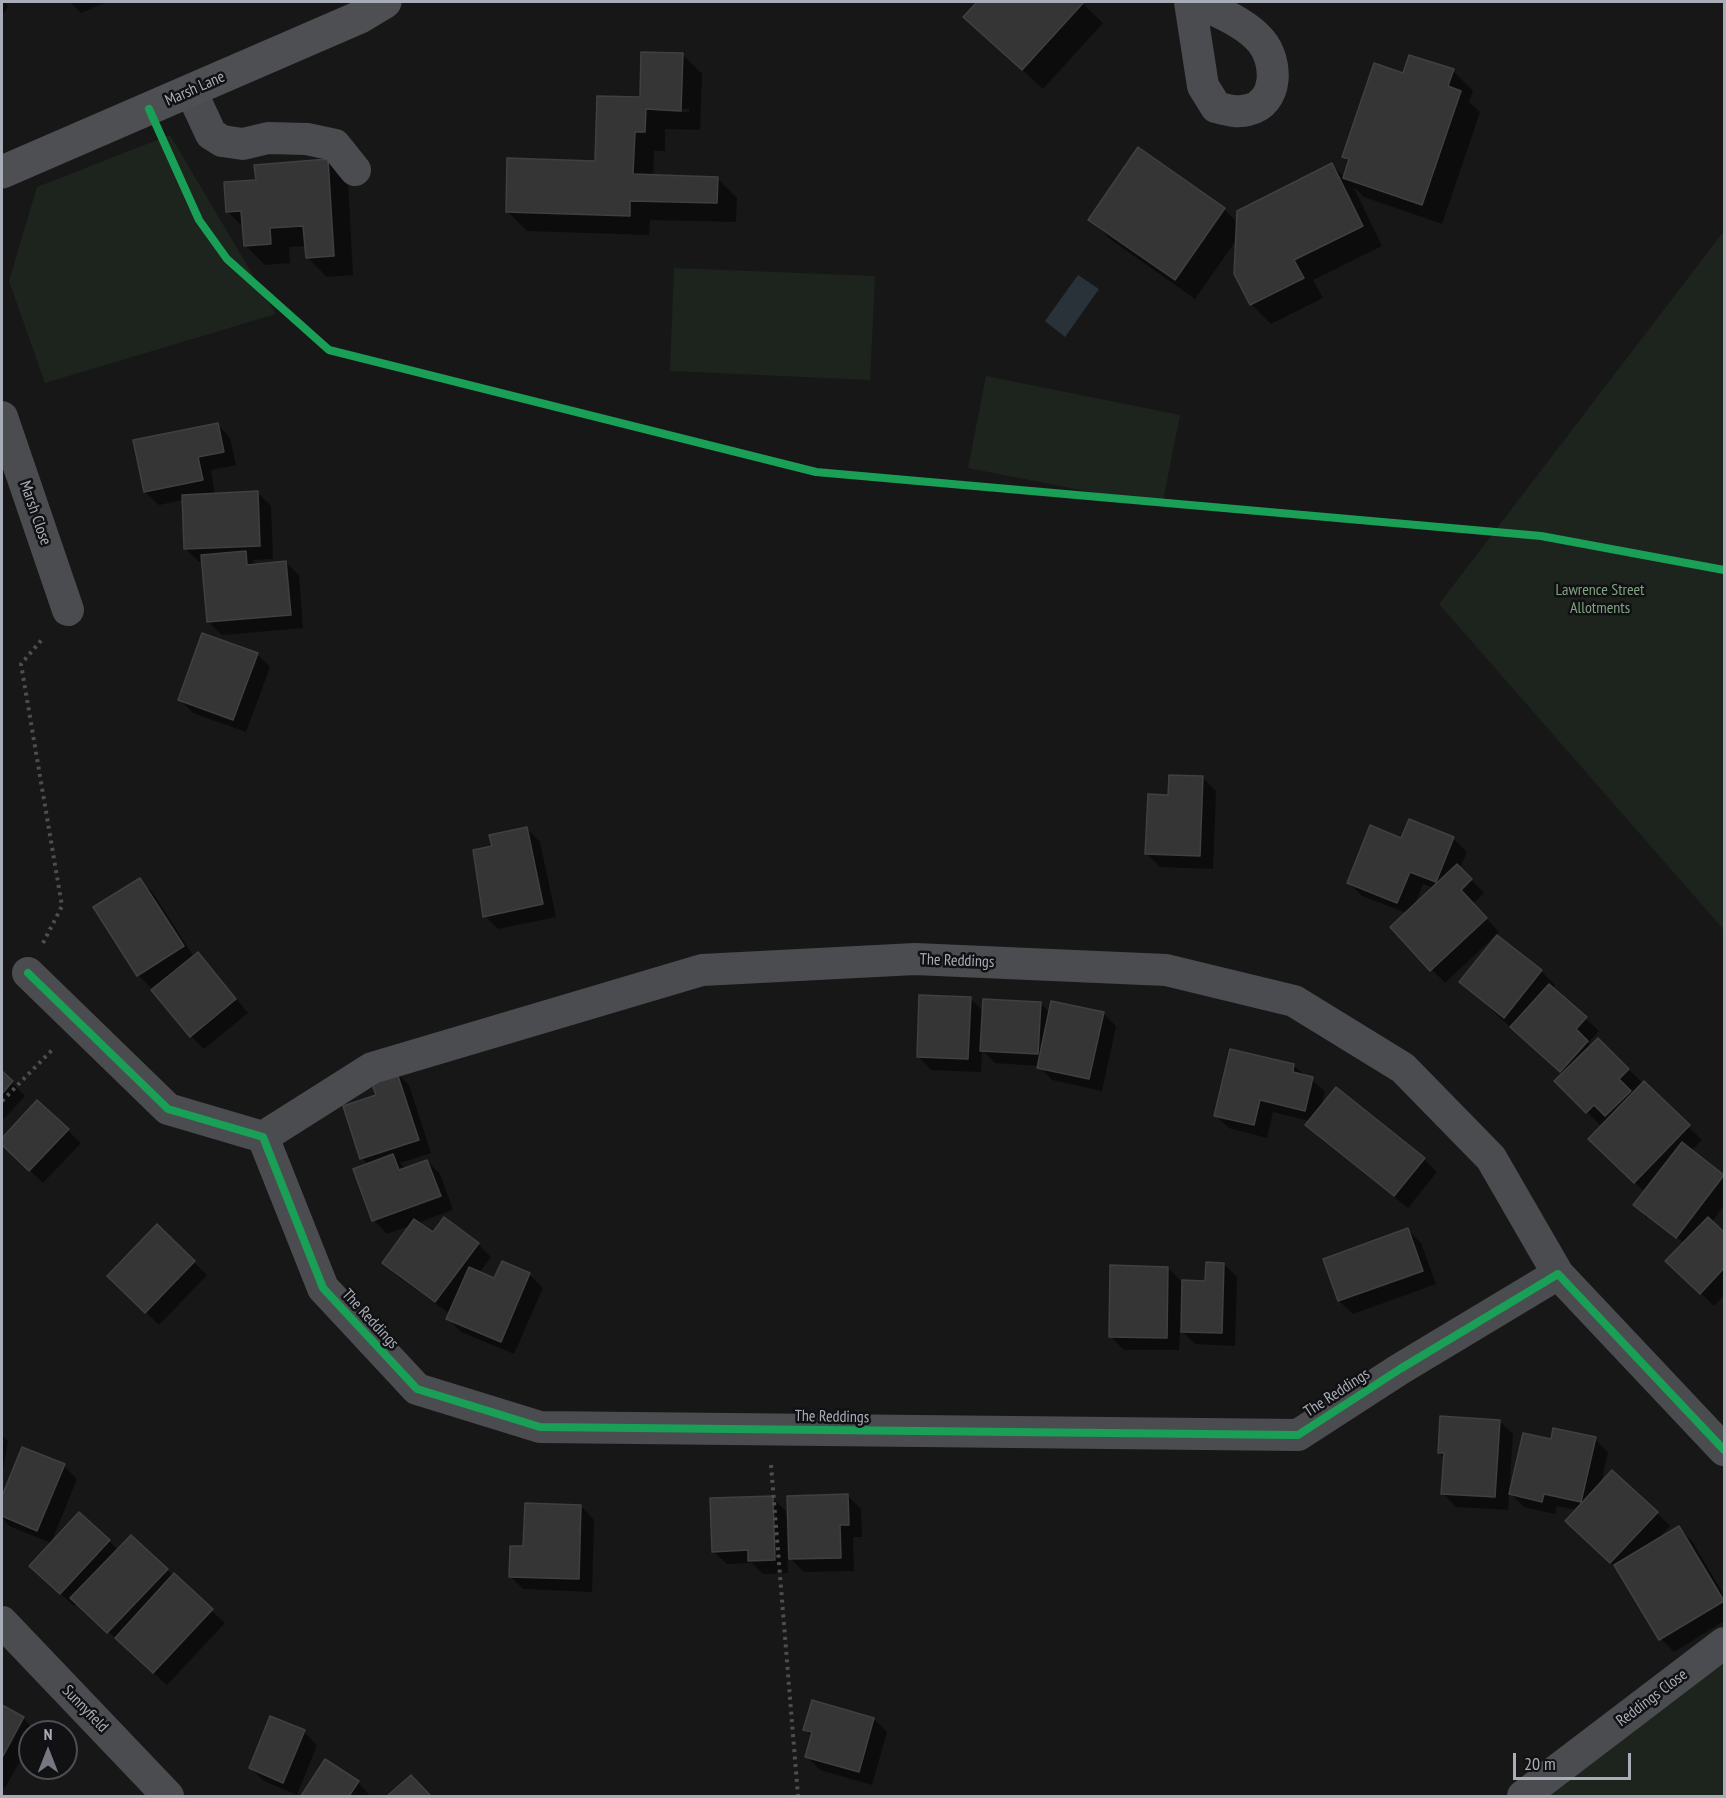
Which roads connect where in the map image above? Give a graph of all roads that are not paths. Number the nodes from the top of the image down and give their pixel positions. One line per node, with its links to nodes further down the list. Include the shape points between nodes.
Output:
1 (385, 2): 4 (main road, Marsh Lane, via 360,17)
2 (1190, 2): 3 (street, via 1203,86 1216,107 1251,110 1272,85 1274,67 1270,54 1245,27)
3 (1198, 2)
4 (190, 91): 5 (street, via 211,134 222,141 243,144 268,138 308,139 335,146); 6 (main road, Marsh Lane)
5 (355, 170)
6 (2, 172)
7 (2, 417): 8 (street, Marsh Close)
8 (68, 610)
9 (28, 973): 10 (street, via 168,1109)
10 (263, 1137): 11 (street, The Reddings, via 372,1068 702,970 915,958 1166,970 1294,1001 1403,1068 1491,1158); 11 (street, The Reddings, via 323,1288 417,1389 540,1428 1298,1435)
11 (1558, 1274): 12 (street, The Reddings)
12 (1725, 1450)
13 (2, 1622): 15 (street, Sunnyfield)
14 (1725, 1643): 16 (street, Reddings Close)
15 (168, 1797)
16 (1523, 1797)

